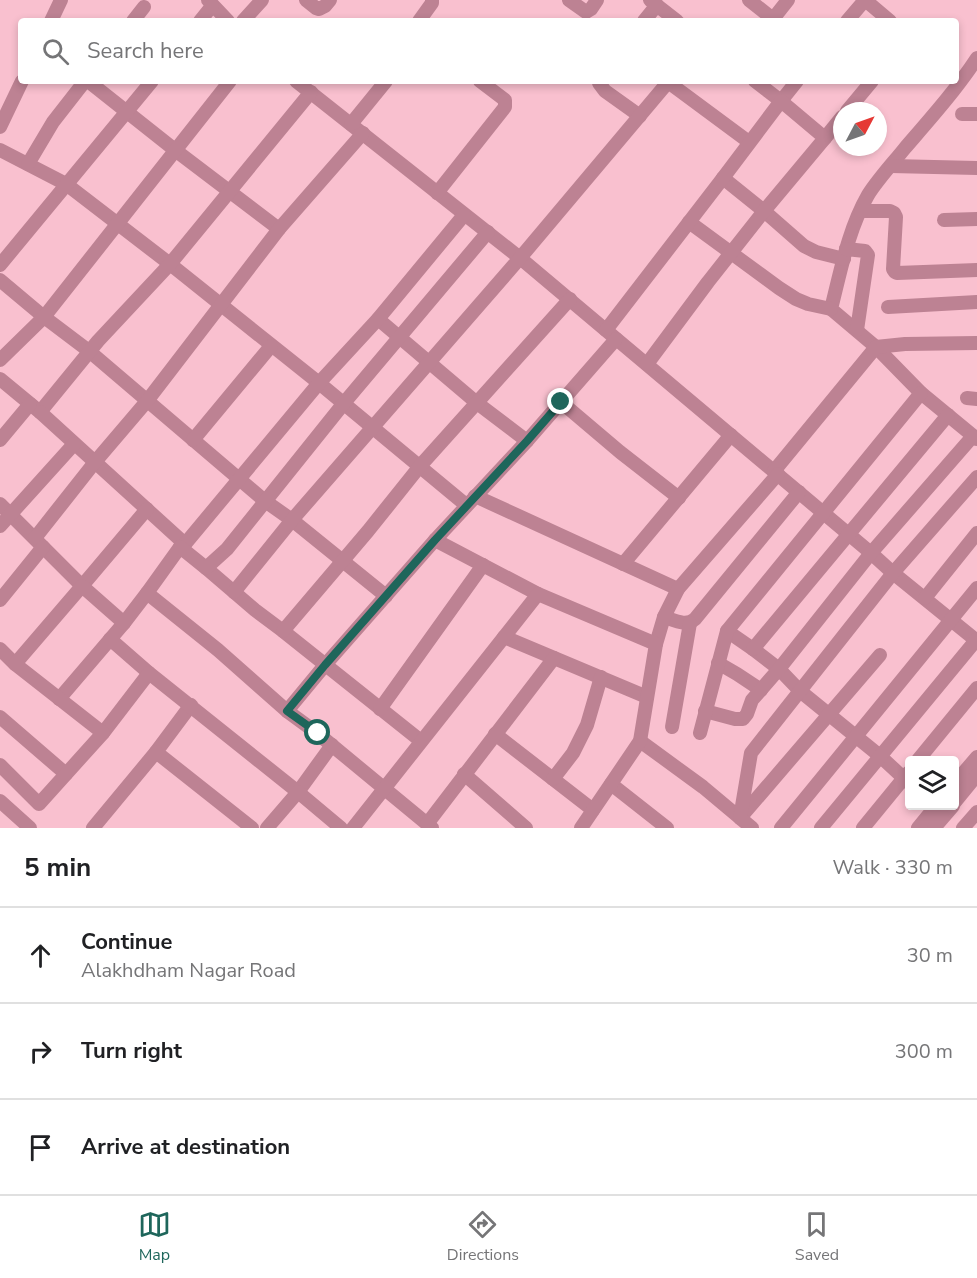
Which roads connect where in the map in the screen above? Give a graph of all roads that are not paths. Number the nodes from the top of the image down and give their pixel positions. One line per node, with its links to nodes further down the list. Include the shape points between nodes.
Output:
1 (61, 0): 14 (street)
2 (262, 0): 18 (street)
3 (306, 0): 4 (street, via 319,9)
4 (330, 0)
5 (432, 0): 19 (street)
6 (569, 0): 7 (street, via 586,12)
7 (597, 0)
8 (749, 0): 22 (street)
9 (788, 0): 23 (street)
10 (865, 0): 24 (street); 25 (street)
11 (210, 3): 16 (street); 17 (street)
12 (653, 3): 20 (street); 21 (street)
13 (144, 7): 15 (street)
14 (52, 18)
15 (135, 18)
16 (202, 18)
17 (225, 18)
18 (246, 18)
19 (421, 18)
20 (646, 18)
21 (673, 18)
22 (770, 18)
23 (774, 18)
24 (850, 18)
25 (886, 18)
26 (977, 58): 27 (street)
27 (959, 79)
28 (21, 84): 51 (street)
29 (85, 84): 58 (street, via 53,122)
30 (91, 84): 46 (street)
31 (150, 84): 46 (street)
32 (228, 84): 57 (street)
33 (300, 84): 43 (street)
34 (384, 84): 50 (street)
35 (484, 84): 64 (street, via 505,100 505,107)
36 (600, 84): 49 (street)
37 (667, 84): 49 (street)
38 (672, 84): 55 (street)
39 (759, 84): 44 (street)
40 (795, 84): 44 (street)
41 (870, 84): 45 (street)
42 (955, 84): 59 (street)
43 (310, 92): 50 (street); 63 (street)
44 (781, 101): 54 (street); 55 (street)
45 (854, 102)
46 (128, 112): 57 (street); 62 (street)
47 (962, 114): 48 (street)
48 (977, 114)
49 (640, 116): 76 (street)
50 (351, 124): 53 (street)
51 (0, 127)
52 (833, 128): 54 (street)
53 (363, 133): 64 (street); 72 (street)
54 (825, 138): 65 (street)
55 (749, 142): 61 (street)
56 (0, 150): 58 (street)
57 (175, 150): 63 (street); 71 (street)
58 (28, 164): 62 (street)
59 (891, 166): 60 (street); 66 (street)
60 (977, 168)
61 (723, 178): 65 (street); 70 (street)
62 (66, 184): 71 (street); 78 (street)
63 (231, 191): 72 (street); 77 (street)
64 (437, 193): 67 (street)
65 (764, 211): 74 (street); 75 (street, via 804,246 816,252)
66 (861, 211): 75 (street); 79 (street, via 894,213 895,272)
67 (464, 215): 73 (street); 87 (street)
68 (977, 219): 69 (street)
69 (944, 220)
70 (689, 222): 74 (street); 89 (street)
71 (118, 224): 77 (street); 86 (street)
72 (279, 229): 83 (street)
73 (488, 232): 76 (street); 90 (street)
74 (731, 254): 85 (street, via 796,299); 97 (street)
75 (845, 254): 85 (street); 88 (street, via 865,251 867,255)
76 (520, 258): 81 (street); 96 (street)
77 (170, 264): 83 (street); 94 (street)
78 (0, 265)
79 (977, 270)
80 (0, 280): 86 (street)
81 (570, 300): 89 (street); 104 (street)
82 (977, 302): 84 (street)
83 (220, 304): 92 (street); 101 (street)
84 (888, 307)
85 (831, 309): 88 (street)
86 (44, 317): 94 (street); 95 (street)
87 (378, 319): 90 (street); 99 (street)
88 (857, 330): 93 (street)
89 (611, 334): 97 (street); 102 (street)
90 (399, 336): 96 (street); 103 (street)
91 (977, 343): 93 (street)
92 (271, 346): 99 (street); 111 (street)
93 (876, 347): 100 (street); 116 (street)
94 (89, 351): 101 (street); 105 (street)
95 (0, 360)
96 (429, 362): 104 (street); 107 (street)
97 (647, 364): 109 (street)
98 (0, 379): 105 (street)
99 (319, 383): 103 (street); 118 (street)
100 (921, 393): 106 (street); 125 (street)
101 (147, 401): 111 (street); 114 (street)
102 (561, 402): 112 (street); 120 (street)
103 (344, 403): 107 (street); 121 (street)
104 (477, 403): 112 (street); 115 (street)
105 (35, 408): 110 (street); 113 (street)
106 (948, 415): 108 (street); 130 (street)
107 (374, 427): 115 (street); 127 (street)
108 (974, 433): 134 (street)
109 (731, 435): 116 (street); 120 (street)
110 (0, 440)
111 (193, 440): 118 (street)
112 (527, 441): 122 (street)
113 (74, 444): 114 (street); 126 (street)
114 (95, 462): 124 (street); 132 (street)
115 (420, 466): 122 (street); 135 (street)
116 (776, 473): 119 (street); 142 (street)
117 (977, 477): 139 (street)
118 (238, 478): 121 (street); 133 (street)
119 (799, 492): 125 (street); 152 (street)
120 (679, 498): 136 (street)
121 (266, 501): 127 (street); 138 (street)
122 (471, 501): 131 (street); 136 (street)
123 (0, 504): 126 (street)
124 (147, 510): 133 (street); 140 (street)
125 (824, 513): 130 (street); 154 (street)
126 (11, 514): 128 (street); 132 (street)
127 (292, 520): 135 (street); 143 (street)
128 (0, 526)
129 (977, 533): 147 (street)
130 (848, 534): 134 (street); 160 (street)
131 (435, 540): 137 (street); 146 (street)
132 (39, 543): 140 (street); 148 (street)
133 (183, 546): 138 (street); 144 (street)
134 (871, 553): 139 (street); 166 (street)
135 (341, 561): 146 (street); 153 (street)
136 (623, 564): 142 (street)
137 (483, 565): 145 (street); 175 (street)
138 (206, 568): 143 (street)
139 (893, 573): 147 (street); 171 (street)
140 (82, 586): 151 (street); 164 (street)
141 (977, 588): 150 (street)
142 (678, 589): 149 (street)
143 (234, 592): 153 (street)
144 (147, 593): 151 (street); 176 (street)
145 (538, 594): 155 (street); 158 (street)
146 (386, 596): 165 (street)
147 (925, 598): 150 (street)
148 (0, 600)
149 (664, 617): 152 (street); 158 (street)
150 (951, 620): 157 (street); 184 (street)
151 (124, 623): 156 (street)
152 (690, 623): 180 (street)
153 (283, 631): 165 (street)
154 (727, 631): 160 (street); 163 (street)
155 (504, 637): 162 (street); 185 (street)
156 (110, 639): 167 (street); 173 (street)
157 (976, 640): 189 (street)
158 (656, 644): 172 (street)
159 (0, 649): 164 (street)
160 (753, 649): 166 (street)
161 (880, 656): 178 (street)
162 (554, 658): 168 (street); 183 (street)
163 (718, 663): 170 (street); 177 (street)
164 (15, 664): 173 (street)
165 (325, 665): 175 (street); 176 (street)
166 (778, 669): 170 (street); 171 (street)
167 (149, 673): 174 (street); 181 (street)
168 (601, 677): 172 (street); 198 (street, via 587,725 573,753)
169 (977, 688): 190 (street)
170 (760, 690): 177 (street, via 743,719)
171 (800, 691): 178 (street); 210 (street, via 751,753)
172 (647, 697): 186 (street)
173 (59, 699): 181 (street)
174 (191, 705): 188 (street); 202 (street)
175 (380, 709): 185 (street)
176 (287, 711): 187 (street)
177 (705, 711): 182 (street)
178 (829, 715): 184 (street); 210 (street)
179 (0, 717): 193 (street)
180 (672, 727)
181 (103, 733): 193 (street)
182 (700, 733)
183 (495, 734): 194 (street); 198 (street)
184 (855, 737): 189 (street); 222 (street)
185 (421, 741): 201 (street)
186 (640, 741): 200 (street); 210 (street, via 703,787)
187 (332, 745): 201 (street); 202 (street)
188 (156, 752): 214 (street); 215 (street)
189 (880, 756): 196 (street); 223 (street)
190 (921, 756)
191 (977, 757): 197 (street)
192 (0, 765): 205 (street)
193 (66, 774): 205 (street)
194 (464, 774): 212 (street); 219 (street)
195 (977, 775): 203 (street)
196 (905, 776)
197 (959, 778)
198 (553, 779): 206 (street)
199 (905, 781): 224 (street)
200 (611, 784): 206 (street); 213 (street)
201 (384, 788): 212 (street); 218 (street)
202 (298, 792): 216 (street); 217 (street)
203 (959, 798)
204 (0, 801): 211 (street)
205 (39, 804): 211 (street)
206 (593, 810): 220 (street)
207 (932, 810): 225 (street)
208 (949, 810): 226 (street)
209 (977, 812): 227 (street)
210 (736, 823): 221 (street)
211 (24, 826)
212 (429, 826)
213 (659, 826)
214 (93, 828)
215 (252, 828)
216 (267, 828)
217 (341, 828)
218 (353, 828)
219 (526, 828)
220 (581, 828)
221 (752, 828)
222 (781, 828)
223 (821, 828)
224 (863, 828)
225 (918, 828)
226 (934, 828)
227 (963, 828)

